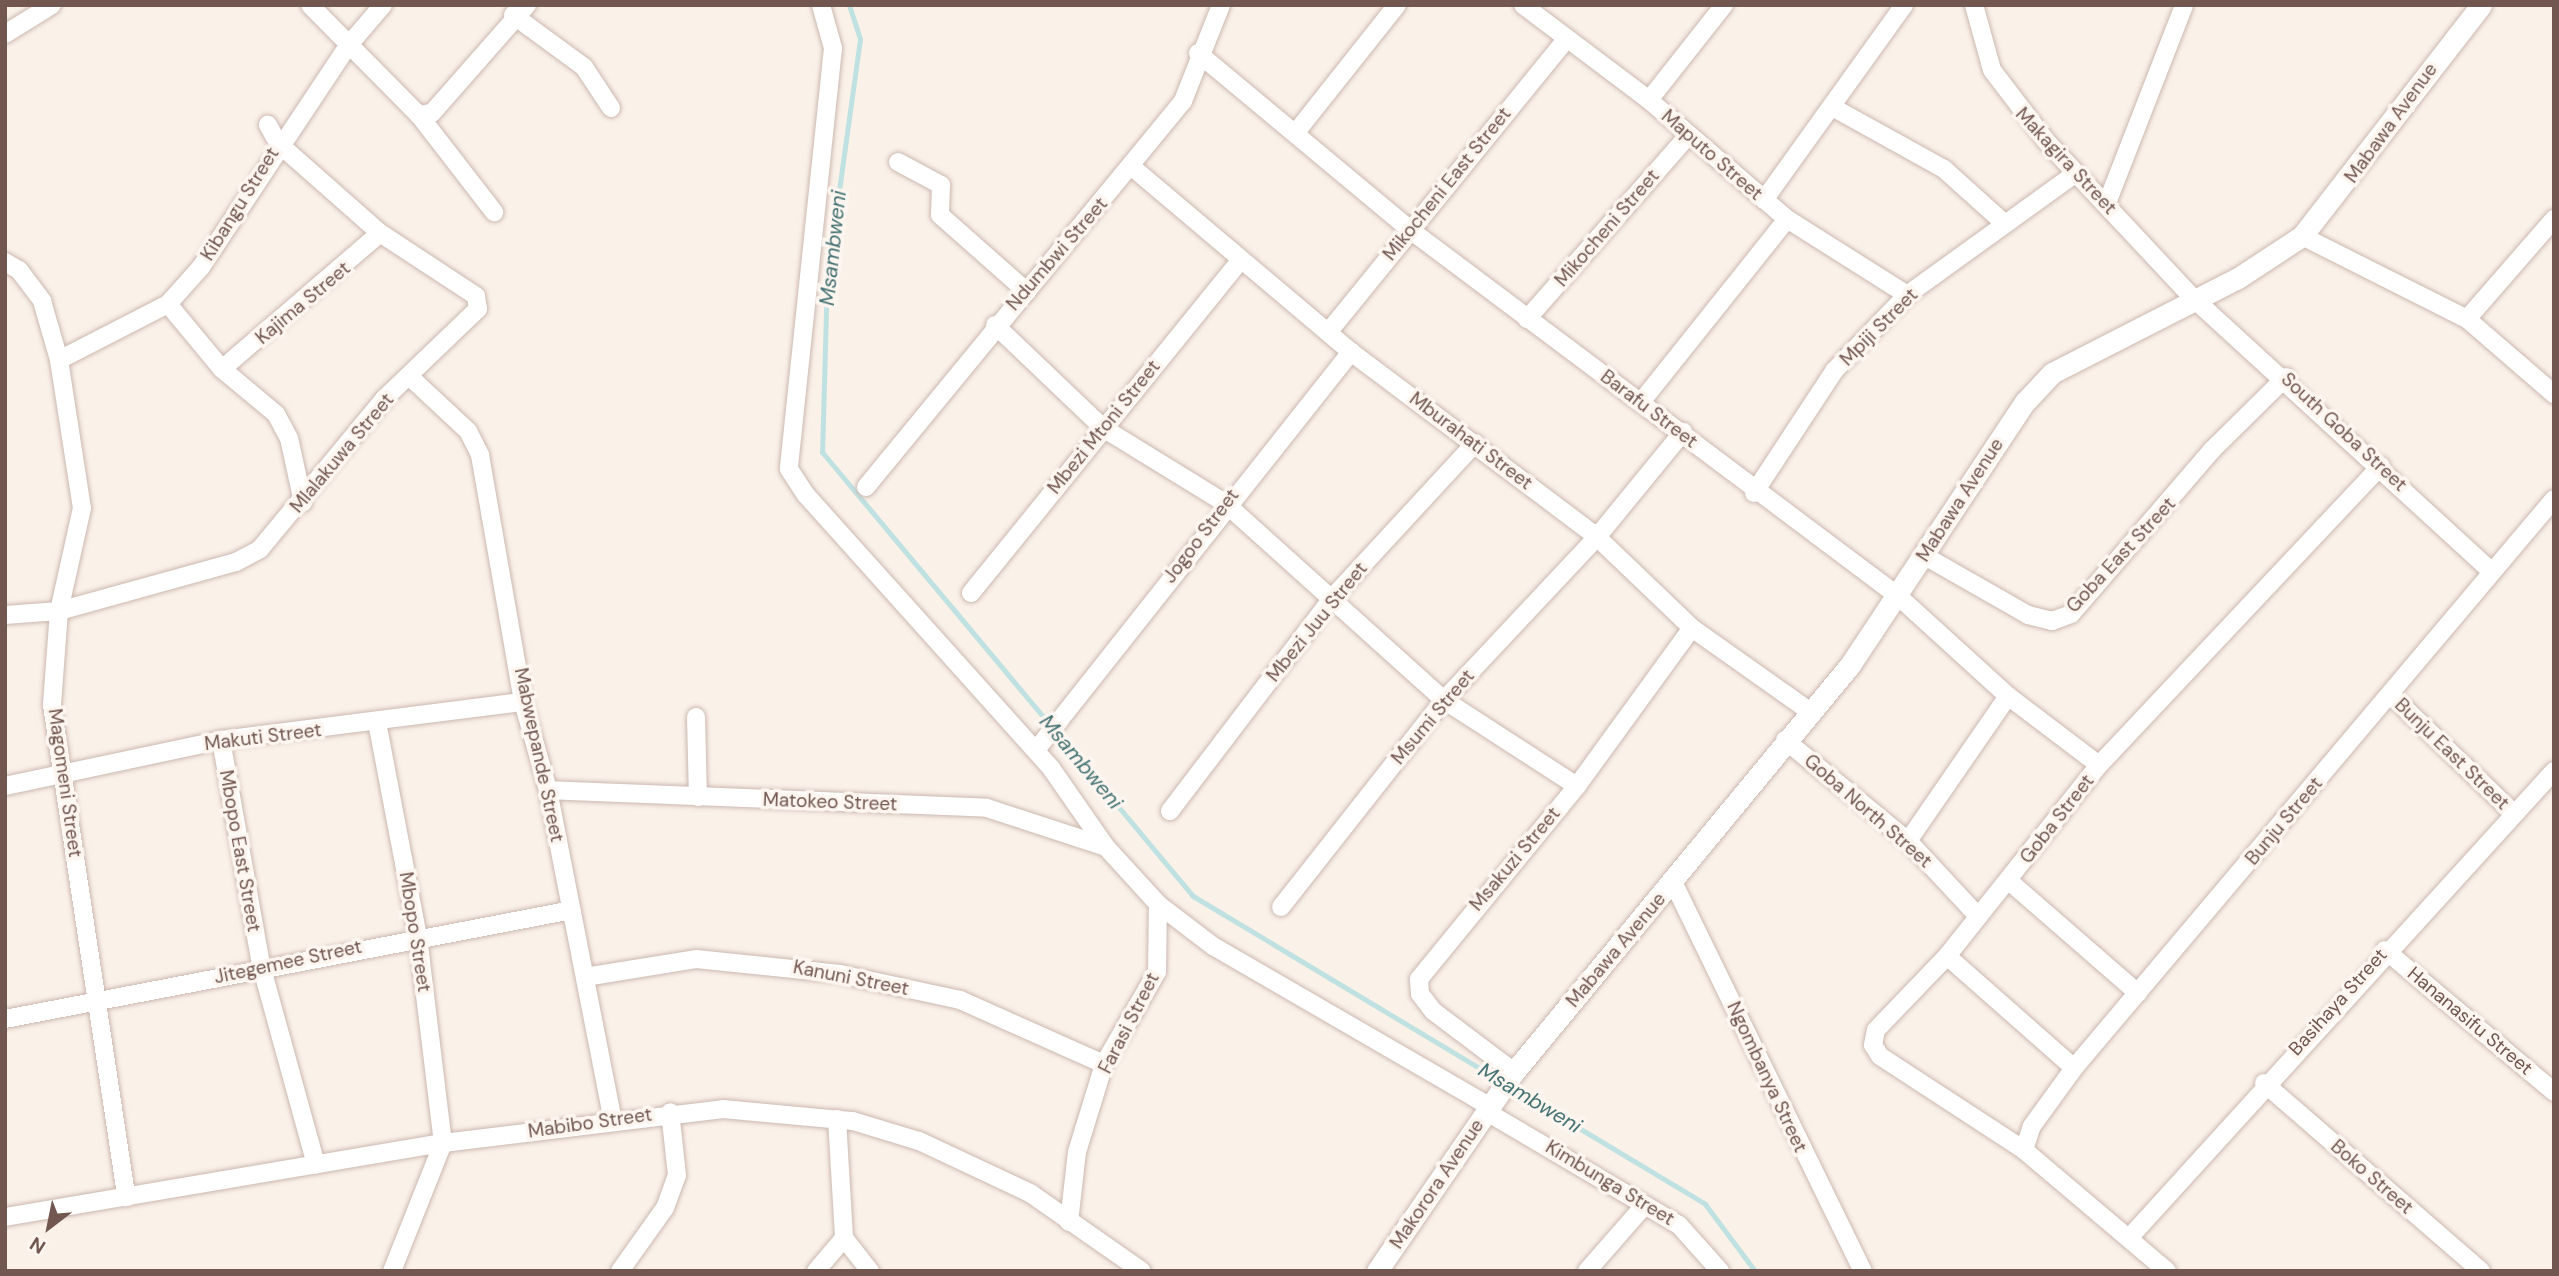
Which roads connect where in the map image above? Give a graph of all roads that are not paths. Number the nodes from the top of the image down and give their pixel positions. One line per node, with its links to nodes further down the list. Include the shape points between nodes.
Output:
1 (52, 5): 14 (street)
2 (310, 5): 16 (street)
3 (383, 5): 16 (street, Kibangu Street)
4 (821, 5): 80 (street, via 833,48 789,468 806,495)
5 (1221, 5): 17 (street, Ndumbwi Street)
6 (1397, 5): 23 (street)
7 (1523, 5): 15 (street, Maputo Street)
8 (1724, 5): 18 (street)
9 (1904, 5): 20 (street)
10 (1973, 5): 28 (street, Makagira Street, via 1992,70 2010,101)
11 (2184, 5): 30 (street)
12 (2481, 5): 37 (street, Mabawa Avenue)
13 (520, 10): 19 (street, via 584,67); 21 (street, via 432,113)
14 (5, 34)
15 (1566, 40): 18 (street, Maputo Street); 35 (street, Mikocheni East Street)
16 (347, 47): 21 (street); 25 (street, Kibangu Street)
17 (1198, 53): 23 (street, Barafu Street); 27 (street, Ndumbwi Street, via 1183,101)
18 (1649, 100): 24 (street, Maputo Street)
19 (611, 108)
20 (1834, 108): 29 (street); 34 (street, via 1944,169)
21 (419, 115): 31 (street)
22 (268, 125): 25 (street, Mlalakuwa Street)
23 (1297, 131): 35 (street, Barafu Street)
24 (1688, 137): 29 (street, Maputo Street); 44 (street, Mikocheni Street)
25 (278, 143): 36 (street, Mlalakuwa Street); 43 (street, Kibangu Street, via 201,267)
26 (898, 162): 40 (street, via 941,185 940,215)
27 (1132, 167): 39 (street, Mburahati Street); 40 (street, Ndumbwi Street)
28 (2076, 173): 30 (street, Makagira Street); 34 (street, Mpiji Street)
29 (1764, 200): 32 (street, Maputo Street)
30 (2107, 203): 42 (street, Makagira Street)
31 (494, 212)
32 (1787, 219): 41 (street, Maputo Street); 54 (street)
33 (2554, 219): 45 (street)
34 (2005, 224): 41 (street, Mpiji Street)
35 (1409, 229): 44 (street, Barafu Street); 47 (street, Mikocheni East Street)
36 (380, 233): 50 (street, Kajima Street); 51 (street, Mlalakuwa Street, via 480,303)
37 (2302, 236): 42 (street, Mabawa Avenue, via 2238,278); 45 (street)
38 (5, 262): 49 (street, Magomeni Street, via 19,270 43,302)
39 (1239, 262): 47 (street, Mburahati Street); 55 (street, Mbezi Mtoni Street)
40 (1027, 292): 46 (street, Ndumbwi Street)
41 (1907, 295): 60 (street, Mpiji Street, via 1834,371)
42 (2192, 297): 52 (street, South Goba Street); 65 (street, Mabawa Avenue, via 2052,373 2009,425)
43 (169, 304): 49 (street, Kibangu Street); 50 (street)
44 (1528, 319): 54 (street, Barafu Street)
45 (2467, 319): 53 (street)
46 (995, 324): 55 (street); 59 (street, Ndumbwi Street)
47 (1330, 330): 48 (street, Mburahati Street)
48 (1351, 352): 57 (street, Mburahati Street); 63 (street, Jogoo Street)
49 (59, 360): 70 (street, Magomeni Street, via 82,508)
50 (222, 369): 62 (street, via 284,425)
51 (409, 376): 62 (street, Mlalakuwa Street); 76 (street, Mabwepande Street, via 468,431 480,455)
52 (2286, 377): 58 (street, South Goba Street); 65 (street, Goba East Street, via 2212,450 2071,614 2052,621 2028,615)
53 (2554, 394)
54 (1641, 402): 56 (street, Barafu Street)
55 (1103, 428): 63 (street); 67 (street, Mbezi Mtoni Street)
56 (1683, 432): 60 (street, Barafu Street); 64 (street, Msumi Street)
57 (1475, 443): 64 (street, Mburahati Street); 68 (street, Mbezi Juu Street)
58 (2381, 466): 66 (street, South Goba Street); 83 (street, Goba Street)
59 (866, 487)
60 (1754, 493): 69 (street, Barafu Street)
61 (2554, 499): 66 (street, Bunju Street)
62 (303, 502): 70 (street, Mlalakuwa Street, via 260,549 236,562)
63 (1224, 503): 68 (street); 80 (street, Jogoo Street)
64 (1597, 537): 72 (street, Mburahati Street); 75 (street, Msumi Street)
65 (1923, 555): 69 (street, Mabawa Avenue)
66 (2491, 571): 73 (street, Bunju Street)
67 (971, 593)
68 (1334, 596): 75 (street); 90 (street, Mbezi Juu Street)
69 (1898, 596): 74 (street, Barafu Street); 77 (street, Mabawa Avenue)
70 (59, 611): 71 (street, Mlalakuwa Street); 85 (street, Magomeni Street, via 52,705)
71 (5, 615)
72 (1692, 628): 77 (street, Mburahati Street); 87 (street, Msakuzi Street)
73 (2391, 695): 91 (street, Bunju East Street); 105 (street, Bunju Street)
74 (2008, 696): 83 (street, Barafu Street); 92 (street)
75 (1444, 700): 87 (street); 97 (street, Msumi Street)
76 (523, 702): 79 (street, Makuti Street); 88 (street, Mabwepande Street)
77 (1812, 713): 82 (street, Mabawa Avenue)
78 (696, 717): 89 (street)
79 (377, 722): 81 (street, Makuti Street); 100 (street, Mbopo Street)
80 (1047, 738): 93 (street)
81 (221, 740): 85 (street, Makuti Street); 103 (street, Mbopo East Street)
82 (1785, 740): 92 (street, Goba North Street); 95 (street, Mabawa Avenue)
83 (2099, 765): 94 (street, Goba Street)
84 (2554, 771): 91 (street, Basihaya Street)
85 (62, 776): 86 (street, Makuti Street); 106 (street, Magomeni Street)
86 (5, 786)
87 (1577, 786): 112 (street, Msakuzi Street, via 1419,979 1420,994)
88 (548, 790): 89 (street, Matokeo Street); 98 (street, Mabwepande Street)
89 (698, 797): 93 (street, Matokeo Street, via 987,808)
90 (1170, 811)
91 (2513, 813): 101 (street, Basihaya Street)
92 (1908, 841): 99 (street, Goba North Street)
93 (1106, 847): 96 (street)
94 (2009, 881): 99 (street, Goba Street); 105 (street)
95 (1673, 882): 112 (street, Mabawa Avenue); 133 (street, Ngombanya Street)
96 (1158, 904): 108 (street, Farasi Street, via 1157,972); 112 (street, via 1213,946)
97 (1281, 907)
98 (572, 910): 100 (street, Jitegemee Street); 104 (street, Mabwepande Street)
99 (1978, 916): 102 (street, Goba Street)
100 (418, 937): 103 (street, Jitegemee Street); 116 (street, Mbopo Street)
101 (2385, 950): 110 (street, Basihaya Street); 111 (street, Hananasifu Street)
102 (1947, 956): 109 (street); 117 (street, Goba Street, via 1892,1008 1873,1045 1920,1083)
103 (261, 965): 106 (street, Jitegemee Street); 118 (street, Mbopo East Street)
104 (585, 977): 108 (street, Kanuni Street, via 696,959 840,974 960,1000); 115 (street, Mabwepande Street)
105 (2138, 993): 109 (street, Bunju Street)
106 (99, 1006): 107 (street, Jitegemee Street); 119 (street, Magomeni Street)
107 (5, 1019)
108 (1104, 1064): 122 (street, Farasi Street, via 1077,1152)
109 (2074, 1068): 117 (street, Bunju Street, via 2032,1126)
110 (2264, 1083): 124 (street, Basihaya Street); 135 (street, Boko Street)
111 (2551, 1083)
112 (1499, 1094): 120 (street, Kimbunga Street); 130 (street, Makorora Avenue)
113 (670, 1112): 114 (street, Mabibo Street, via 723,1109); 115 (street, Mabibo Street); 126 (street, via 677,1175 665,1208)
114 (837, 1119): 122 (street, Mabibo Street, via 919,1141 967,1162 1030,1193); 123 (street)
115 (613, 1120): 116 (street, Mabibo Street)
116 (443, 1143): 118 (street, Mabibo Street); 125 (street)
117 (2024, 1150): 124 (street)
118 (316, 1165): 119 (street, Mabibo Street)
119 (126, 1197): 121 (street, Mabibo Street)
120 (1644, 1206): 131 (street); 132 (street, Kimbunga Street, via 1679,1225)
121 (5, 1217)
122 (1069, 1222): 129 (street, Mabibo Street)
123 (844, 1238): 127 (street); 128 (street)
124 (2129, 1238): 134 (street)
125 (392, 1271)
126 (620, 1271)
127 (816, 1271)
128 (870, 1271)
129 (1142, 1271)
130 (1377, 1271)
131 (1587, 1271)
132 (1720, 1271)
133 (1863, 1271)
134 (2167, 1271)
135 (2481, 1271)

